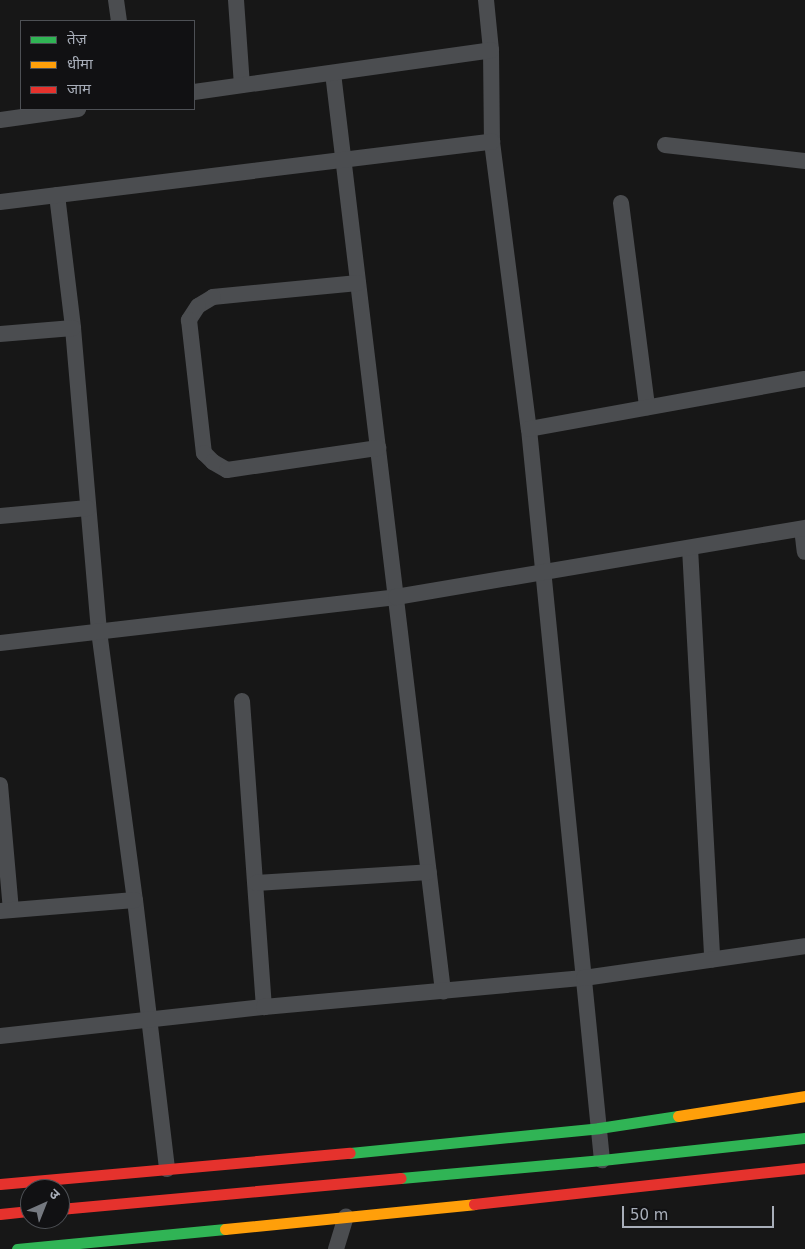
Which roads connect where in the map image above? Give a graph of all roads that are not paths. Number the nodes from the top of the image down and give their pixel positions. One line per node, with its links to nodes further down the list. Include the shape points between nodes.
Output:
1 (116, 0): 4 (street)
2 (236, 0): 7 (street)
3 (486, 0): 5 (street)
4 (119, 20)
5 (491, 50): 6 (street); 11 (street)
6 (333, 73): 7 (street); 13 (street)
7 (242, 86): 8 (street)
8 (195, 92)
9 (71, 110): 10 (street)
10 (0, 120)
11 (492, 142): 13 (street); 23 (street)
12 (665, 145): 14 (street)
13 (344, 160): 15 (street); 18 (street)
14 (805, 162)
15 (57, 195): 16 (street); 19 (street)
16 (0, 202)
17 (621, 203): 22 (street)
18 (358, 283): 24 (street); 24 (street, via 213,297 198,306 189,320 204,453 227,470)
19 (74, 328): 20 (street); 25 (street)
20 (0, 334)
21 (805, 379): 22 (street)
22 (647, 407): 23 (street)
23 (529, 429): 30 (street)
24 (378, 448): 31 (street)
25 (88, 508): 26 (street); 32 (street)
26 (0, 516)
27 (804, 529): 28 (street); 29 (street)
28 (690, 548): 30 (street); 41 (street)
29 (805, 552)
30 (544, 572): 31 (street); 42 (street)
31 (396, 597): 32 (street); 36 (street)
32 (99, 631): 33 (street); 38 (street)
33 (0, 643)
34 (242, 701): 37 (street)
35 (0, 785): 39 (street)
36 (429, 872): 37 (street); 43 (street)
37 (256, 883): 44 (street)
38 (135, 900): 39 (street); 45 (street)
39 (6, 911)
40 (805, 946): 41 (street)
41 (712, 959): 42 (street)
42 (584, 978): 43 (street); 48 (street)
43 (443, 991): 44 (street)
44 (264, 1007): 45 (street)
45 (149, 1021): 46 (street); 52 (street)
46 (0, 1036)
47 (805, 1096): 48 (main road)
48 (599, 1128): 50 (street); 52 (main road)
49 (805, 1138): 50 (main road)
50 (602, 1160): 54 (main road)
51 (805, 1168): 57 (main road)
52 (167, 1170): 53 (main road)
53 (0, 1184)
54 (70, 1208)
55 (20, 1212): 56 (main road)
56 (0, 1214)
57 (346, 1217): 58 (main road); 59 (street)
58 (17, 1249)
59 (336, 1249)

